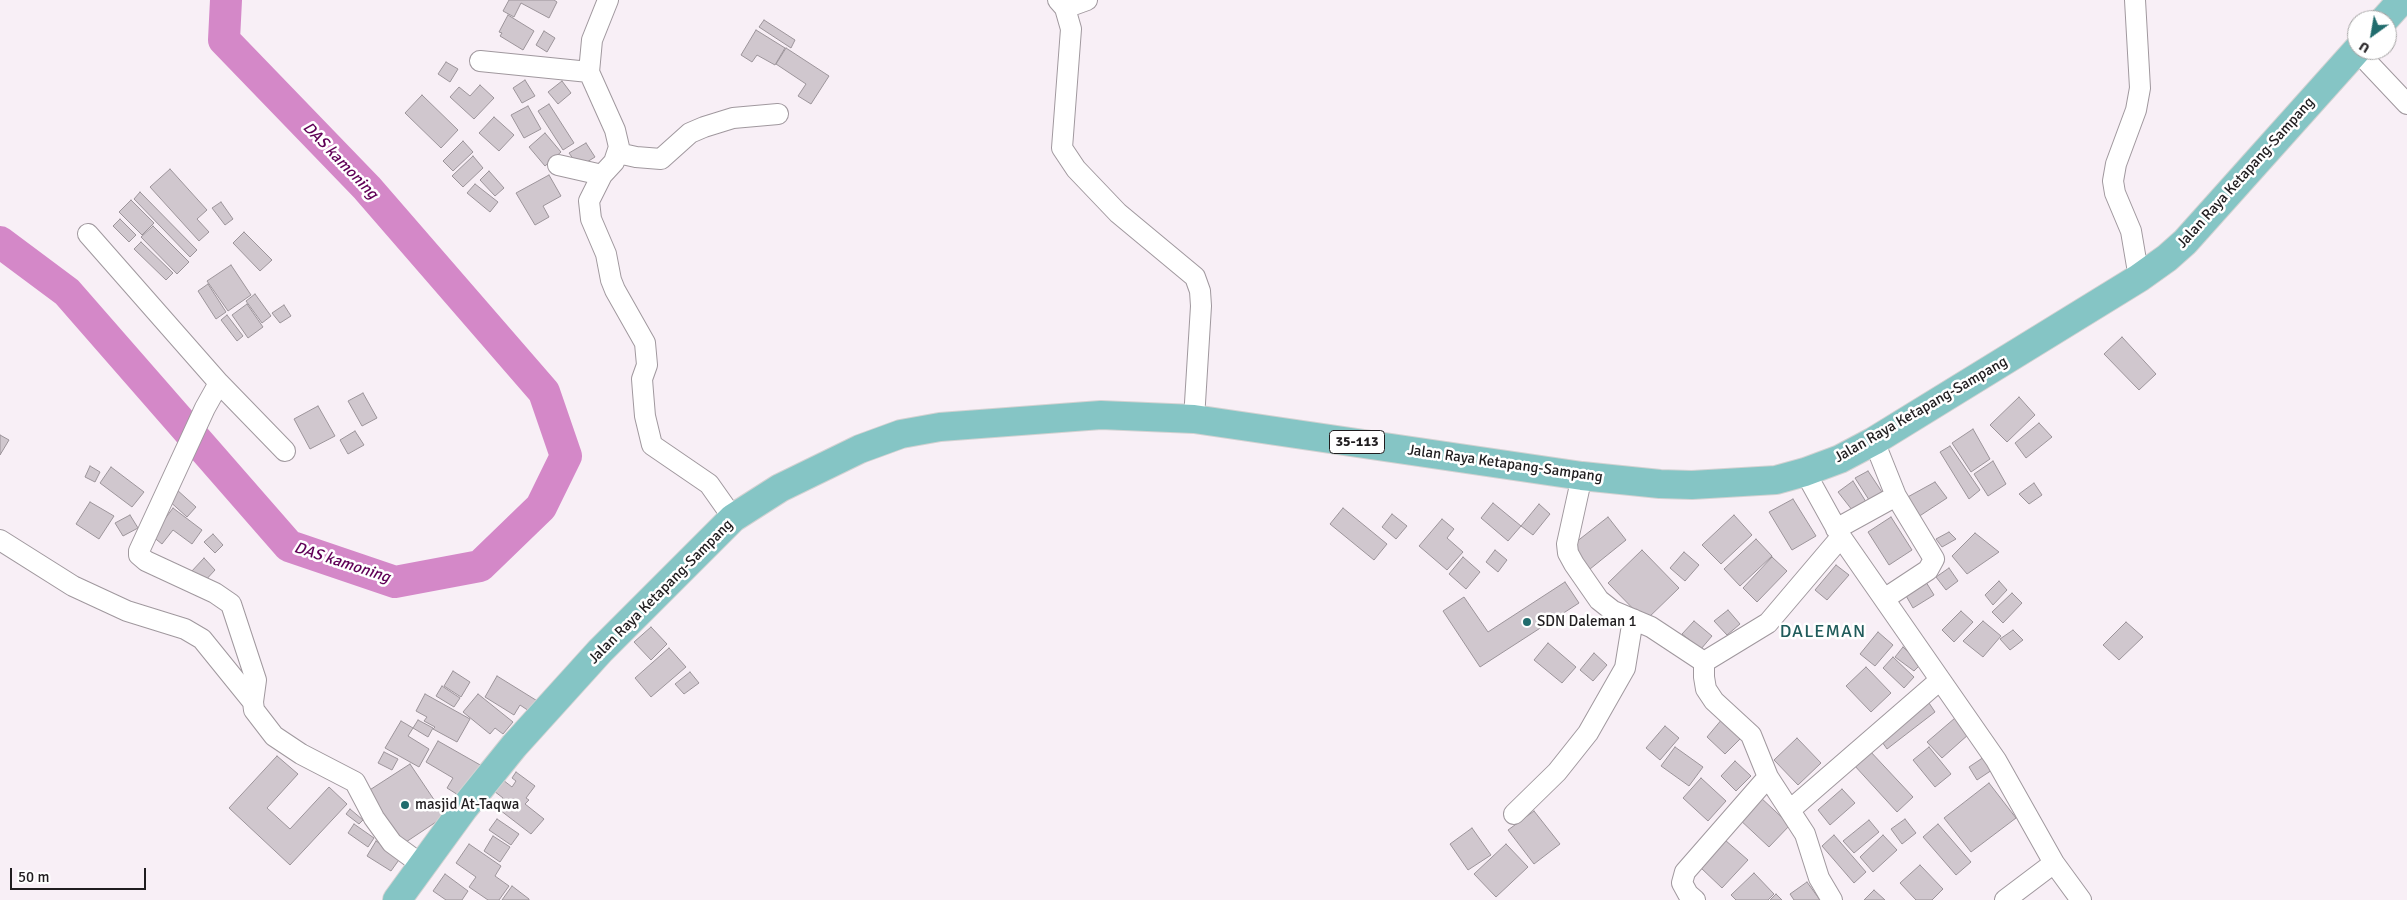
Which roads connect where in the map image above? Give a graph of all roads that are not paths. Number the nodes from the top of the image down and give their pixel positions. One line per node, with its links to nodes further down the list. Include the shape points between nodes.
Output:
1 (608, 0): 10 (street, via 592,40)
2 (1088, 0): 5 (street)
3 (2135, 0): 17 (street, via 2140,88 2113,181 2131,231)
4 (2402, 0): 6 (main road)
5 (1061, 4): 19 (street, via 1071,29 1062,148 1076,169 1118,213 1195,277 1200,291)
6 (2393, 10)
7 (2348, 60): 17 (main road, Jalan Raya Ketapang-Sampang / 35-113, via 2185,242)
8 (2366, 60): 11 (street)
9 (480, 61): 10 (street)
10 (588, 72): 13 (street, via 615,130)
11 (2407, 104)
12 (778, 114): 13 (street, via 733,118 704,127 690,133 661,159)
13 (618, 152): 15 (street)
14 (558, 165): 15 (street)
15 (602, 175): 25 (street, via 589,202 590,219 606,254 615,290 646,343 647,365 642,392 652,445 709,484)
16 (88, 234): 18 (street)
17 (2139, 278): 20 (main road, Jalan Raya Ketapang-Sampang / 35-113)
18 (219, 383): 21 (street); 32 (street, via 139,547 139,555 215,592 231,604 256,680)
19 (1194, 419): 23 (main road, Jalan Raya Ketapang-Sampang / 35-113); 25 (main road, Jalan Raya Ketapang-Sampang / 35-113, via 1101,415 1051,417 940,427 901,434 819,468)
20 (1874, 441): 22 (main road, Jalan Raya Ketapang-Sampang / 35-113); 24 (street)
21 (285, 451)
22 (1806, 472): 23 (main road, Jalan Raya Ketapang-Sampang / 35-113, via 1776,480 1692,485); 26 (street)
23 (1582, 476): 29 (street, via 1567,544 1568,553 1599,600 1613,611)
24 (1896, 496): 26 (street); 28 (street, via 1934,558 1928,570)
25 (733, 518): 37 (main road, Jalan Raya Ketapang-Sampang / 35-113, via 600,651 514,746)
26 (1839, 533): 28 (street); 30 (street, via 1768,623)
27 (0, 540): 32 (street, via 74,586 128,610 185,629 202,639)
28 (1884, 599): 31 (street)
29 (1633, 619): 30 (street); 35 (street, via 1624,668 1588,732 1557,772)
30 (1704, 662): 33 (street, via 1706,690 1751,735)
31 (1940, 680): 34 (street); 36 (street, via 1996,760)
32 (253, 702): 37 (street, via 254,710 274,736 355,782 392,843)
33 (1768, 777): 34 (street); 39 (street, via 1685,872 1682,883)
34 (1790, 810): 40 (street, via 1806,834 1819,878)
35 (1514, 814)
36 (2054, 863): 41 (street); 42 (street)
37 (422, 865): 38 (main road, Jalan Raya Ketapang-Sampang / 35-113)
38 (397, 900)
39 (1695, 900)
40 (1832, 900)
41 (2005, 900)
42 (2081, 900)

